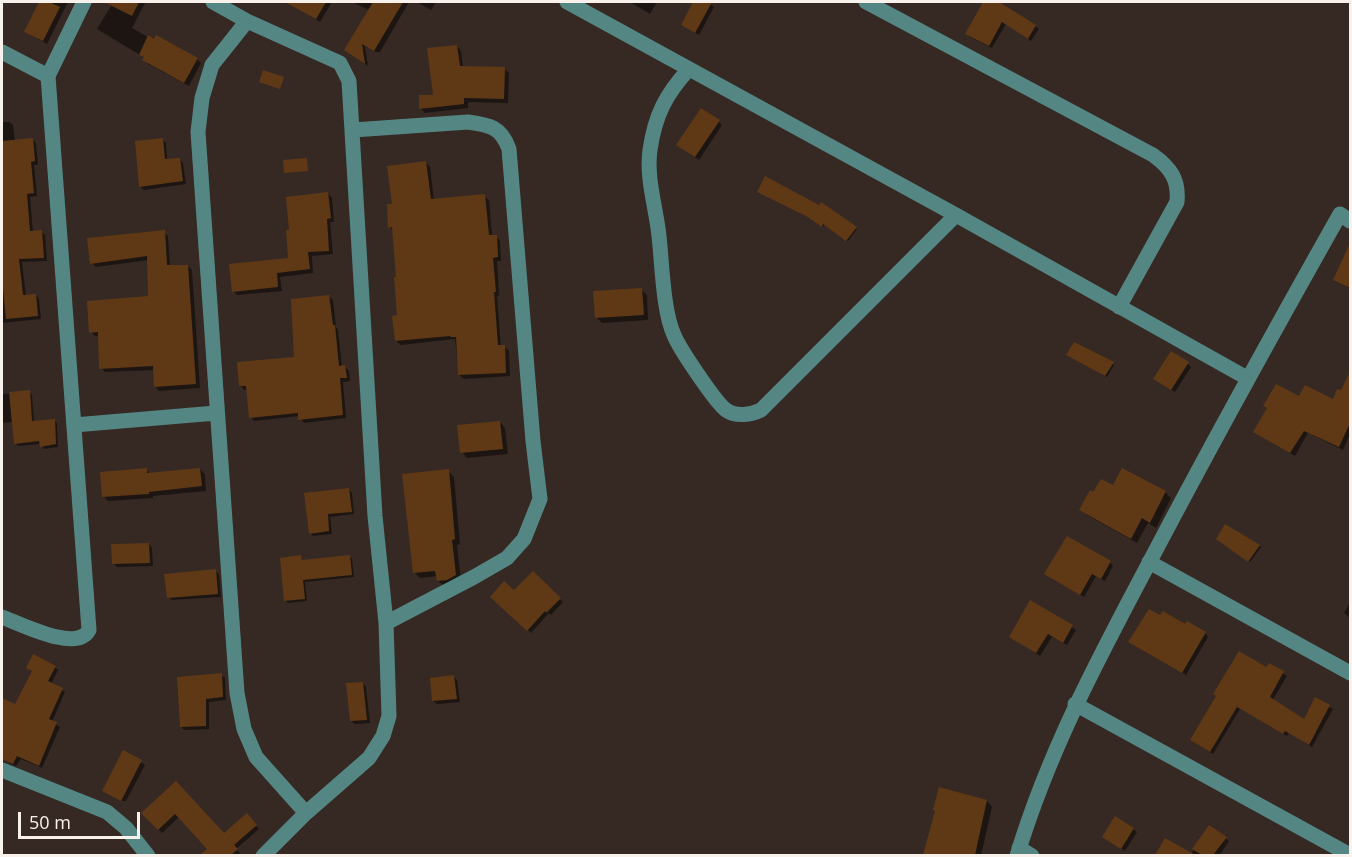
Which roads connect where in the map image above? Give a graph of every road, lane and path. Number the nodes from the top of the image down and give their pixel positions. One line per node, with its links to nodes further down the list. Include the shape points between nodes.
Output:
1 (84, 2): 8 (street)
2 (213, 2): 5 (street)
3 (567, 2): 7 (street)
4 (866, 2): 12 (street, via 1167,165 1175,176 1177,202)
5 (247, 21): 9 (street, via 340,63 349,81); 14 (street, via 212,65 202,98 198,132)
6 (2, 52): 8 (street)
7 (688, 69): 10 (street); 10 (street, via 669,92 656,122 648,169 673,334 726,410 752,415 761,410)
8 (48, 76): 15 (street)
9 (353, 130): 18 (street, via 374,494); 18 (street, via 468,122 487,124 505,139 509,149 540,499 525,539 507,558)
10 (956, 215): 12 (street)
11 (1350, 221): 13 (street, via 1340,214)
12 (1119, 307): 13 (street)
13 (1247, 378): 16 (street)
14 (216, 413): 15 (street); 22 (street, via 237,693 244,729 256,758)
15 (74, 425): 17 (street, via 89,630 77,640 65,640)
16 (1149, 562): 19 (street); 20 (street)
17 (2, 617)
18 (386, 622): 22 (street, via 389,716 383,736 369,758)
19 (1350, 674)
20 (1075, 704): 23 (street, via 1040,788); 26 (street)
21 (2, 770): 24 (street, via 107,812)
22 (306, 813): 25 (street)
23 (1023, 853)
24 (148, 855)
25 (262, 855)
26 (1350, 855)

